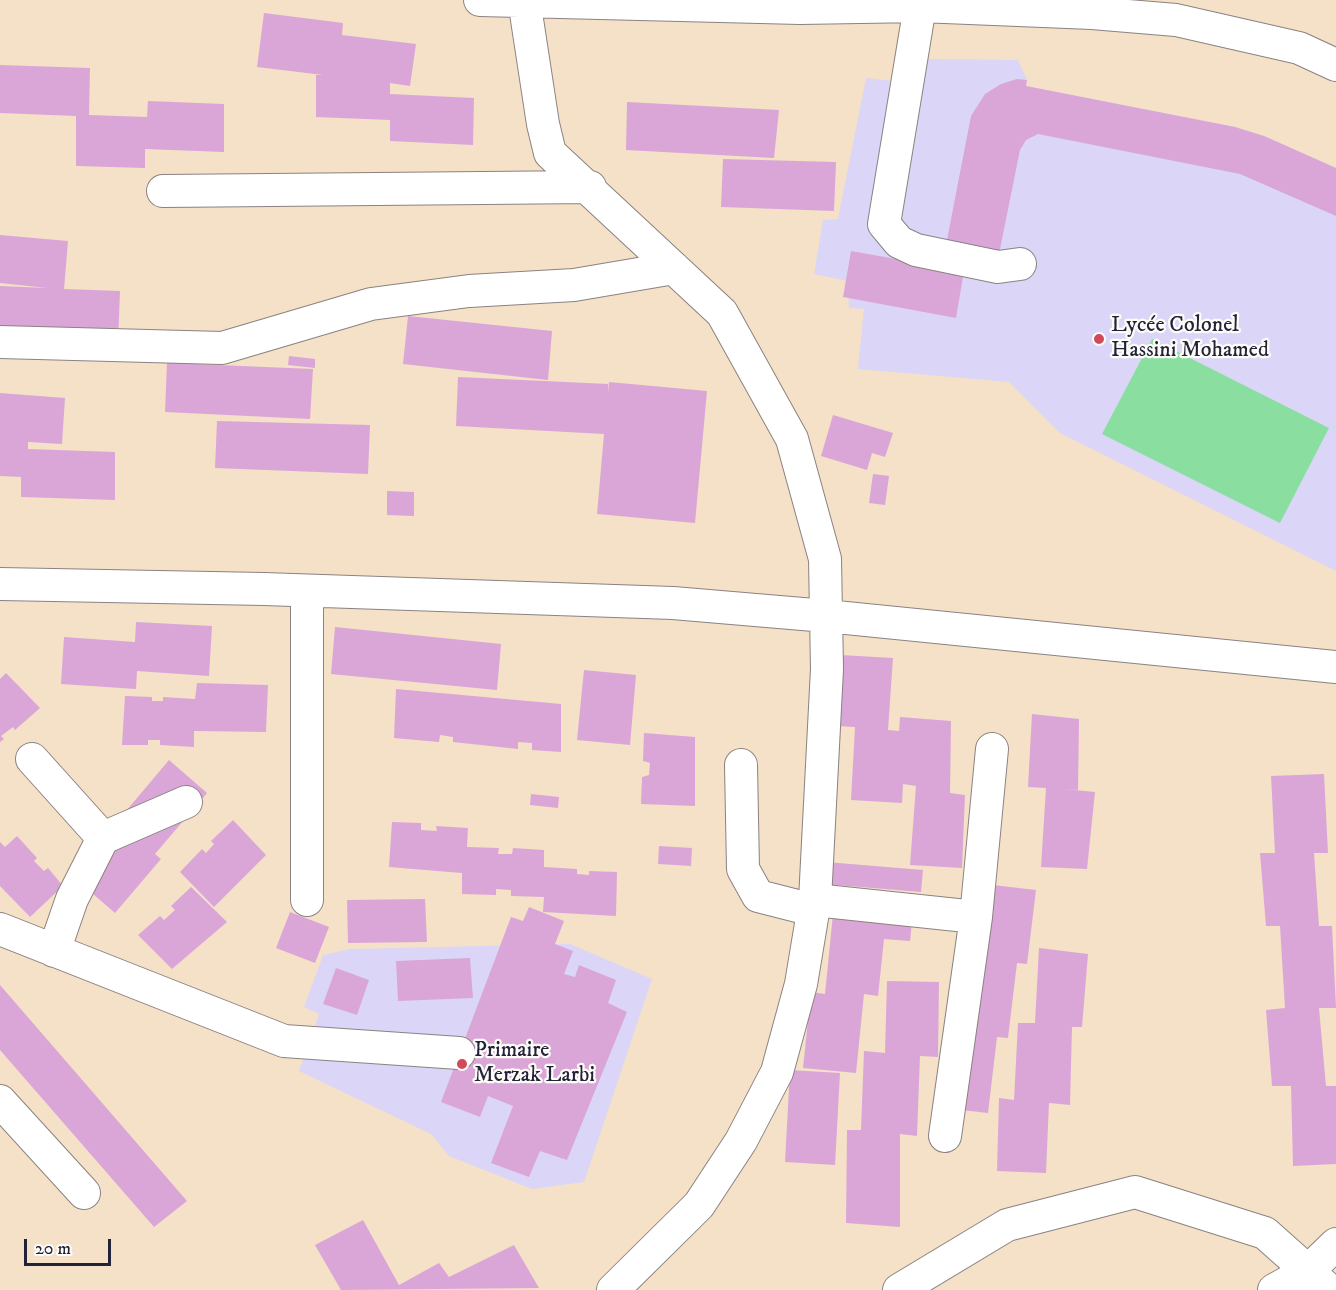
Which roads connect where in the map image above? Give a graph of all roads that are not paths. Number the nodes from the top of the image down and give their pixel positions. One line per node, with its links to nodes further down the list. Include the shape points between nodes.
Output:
1 (480, 0): 2 (street)
2 (524, 1): 3 (street, via 800,8); 5 (street, via 550,153)
3 (920, 6): 4 (street, via 1176,20 1299,48); 7 (street, via 884,224 899,242 916,250 998,267)
4 (1336, 65)
5 (590, 187): 6 (street); 8 (street)
6 (163, 191)
7 (1020, 264)
8 (674, 268): 9 (street, via 574,285 469,291 371,304 222,348); 12 (street, via 722,314 792,439 825,559)
9 (0, 342)
10 (0, 584): 11 (street)
11 (306, 591): 12 (street, via 673,603); 19 (street)
12 (826, 616): 13 (street); 20 (street)
13 (1336, 667)
14 (992, 749): 21 (street)
15 (32, 759): 18 (street)
16 (741, 765): 20 (street, via 743,869 758,896)
17 (186, 802): 18 (street)
18 (103, 838): 23 (street, via 72,899)
19 (307, 900)
20 (814, 905): 21 (street); 30 (street, via 801,984 777,1072 741,1141 699,1205)
21 (976, 917): 26 (street)
22 (0, 929): 23 (street)
23 (54, 951): 24 (street, via 284,1041)
24 (459, 1053)
25 (0, 1101): 27 (street)
26 (945, 1136)
27 (84, 1193)
28 (1336, 1244): 29 (street)
29 (1318, 1280): 31 (street, via 1265,1233 1135,1192 1007,1225); 32 (street)
30 (613, 1290)
31 (900, 1290)
32 (1274, 1290)

